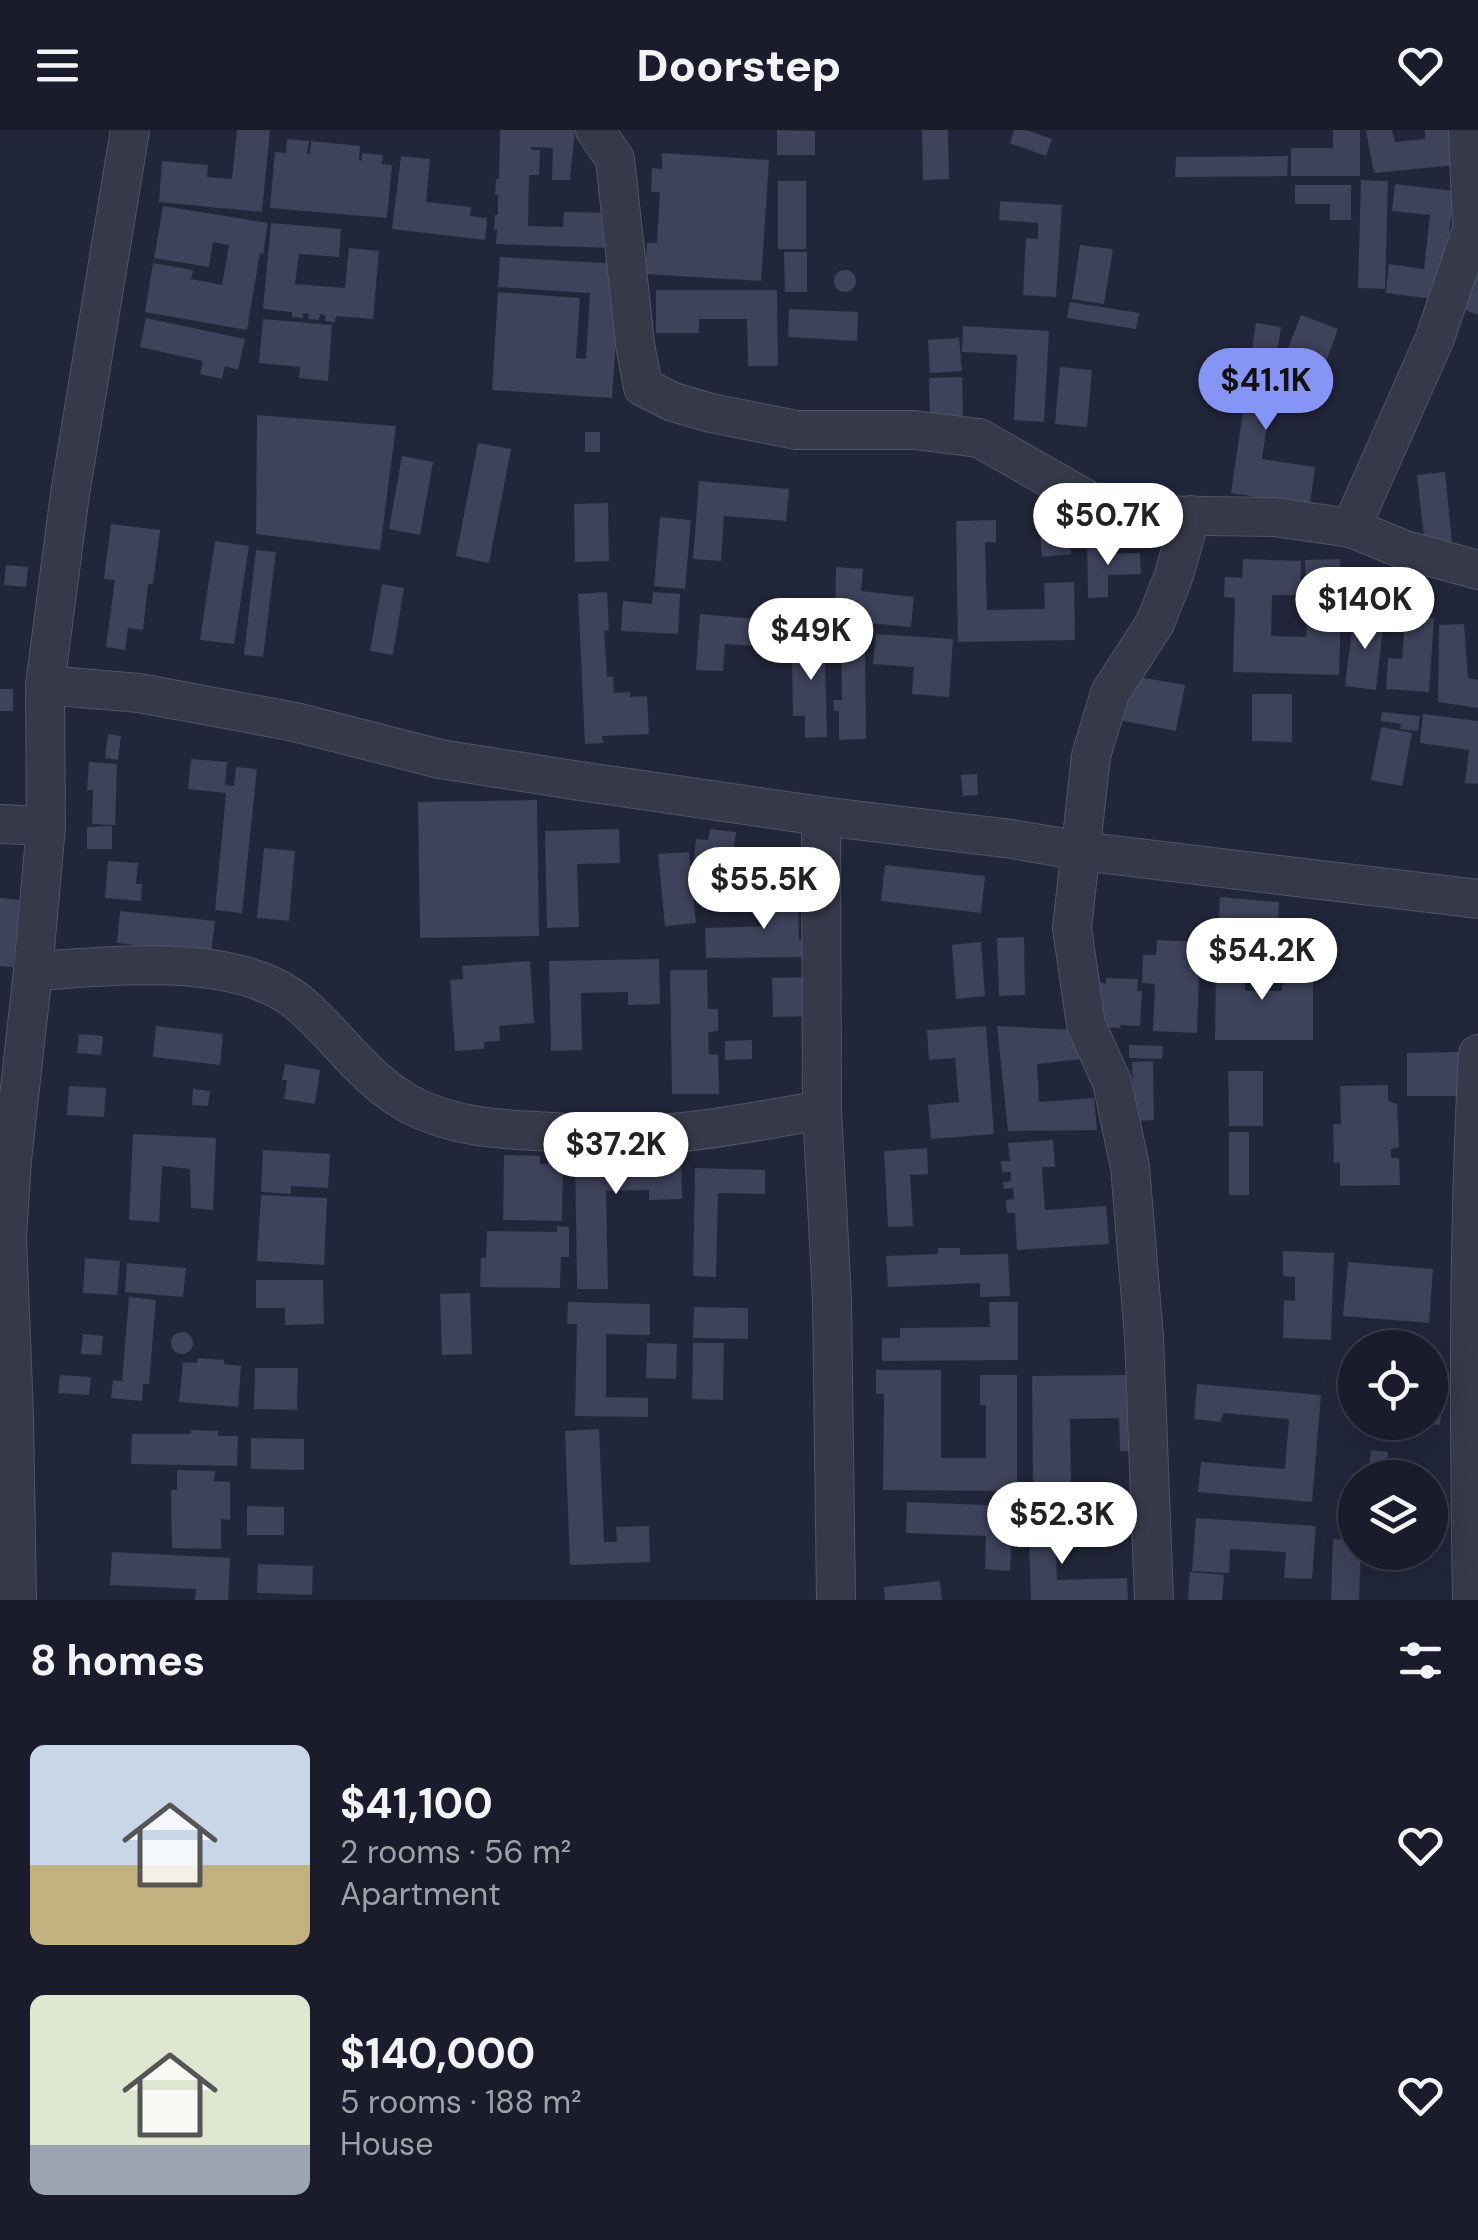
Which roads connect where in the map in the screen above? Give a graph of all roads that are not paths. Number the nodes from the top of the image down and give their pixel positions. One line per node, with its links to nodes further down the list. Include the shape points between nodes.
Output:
1 (130, 130): 7 (street)
2 (596, 130): 4 (street, via 615,159 643,388 698,410 796,430 914,430 979,438 1100,507)
3 (1468, 130): 5 (street, via 1472,229 1435,338)
4 (1190, 515): 5 (street); 11 (street, via 1156,623 1110,693 1091,756)
5 (1352, 528): 6 (street)
6 (1478, 570)
7 (45, 684): 8 (street, via 139,693 296,722 440,759); 10 (street)
8 (821, 816): 11 (street); 15 (street)
9 (0, 824): 10 (street)
10 (46, 826): 13 (street)
11 (1081, 851): 12 (street); 19 (street, via 1072,928 1086,1024 1112,1082 1130,1166)
12 (1478, 899)
13 (33, 971): 15 (street, via 158,965 254,980 298,1003 383,1086 463,1125 672,1134); 16 (street)
14 (1478, 1054): 20 (street)
15 (822, 1110): 18 (street)
16 (3, 1237): 17 (street, via 14,1415)
17 (11, 1584)
18 (836, 1600)
19 (1154, 1600)
20 (1472, 1600)

